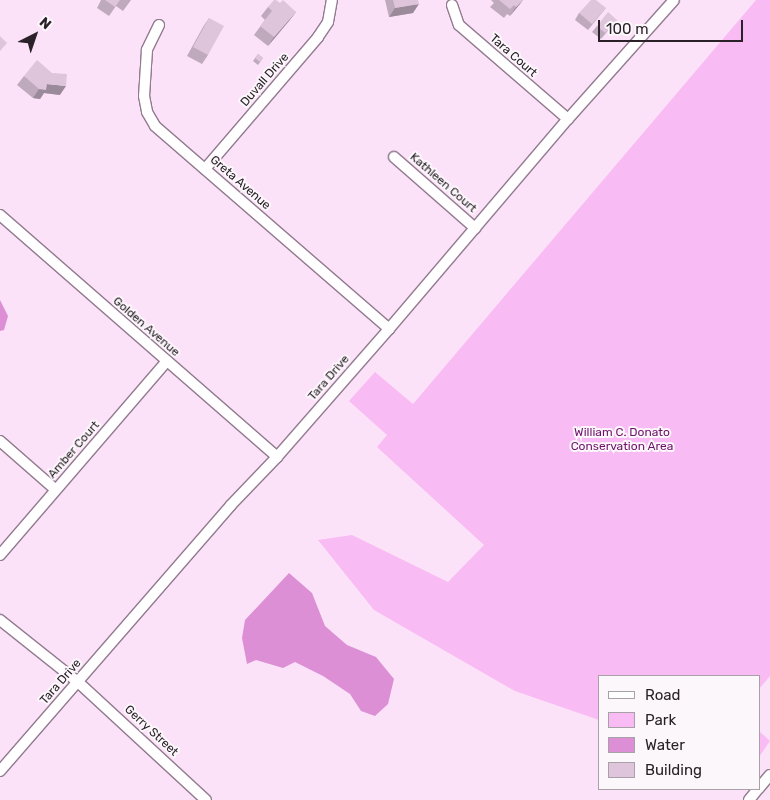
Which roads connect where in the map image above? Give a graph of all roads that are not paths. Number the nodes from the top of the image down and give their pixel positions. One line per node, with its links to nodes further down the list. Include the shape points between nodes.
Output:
1 (332, 0): 7 (street, Duvall Drive, via 328,22 318,37)
2 (674, 0): 5 (street, Tara Drive)
3 (452, 5): 5 (street, Tara Court, via 459,26)
4 (159, 26): 7 (street, Greta Avenue, via 147,50 144,96 147,112 156,126)
5 (568, 119): 9 (street, Tara Drive)
6 (394, 158): 9 (street, Kathleen Court)
7 (205, 169): 10 (street, Greta Avenue)
8 (0, 215): 11 (street, Golden Avenue)
9 (475, 228): 10 (street, Tara Drive)
10 (389, 329): 13 (street, Tara Drive)
11 (167, 361): 13 (street, Golden Avenue); 14 (street, Amber Court)
12 (0, 441): 14 (street)
13 (277, 457): 17 (street, Tara Drive, via 231,505)
14 (56, 490): 15 (street, Amber Court)
15 (0, 555)
16 (0, 620): 17 (street, Gerry Street)
17 (78, 682): 18 (street, Tara Drive); 21 (street, Gerry Street)
18 (0, 771)
19 (770, 775): 20 (street)
20 (760, 786)
21 (206, 800)

